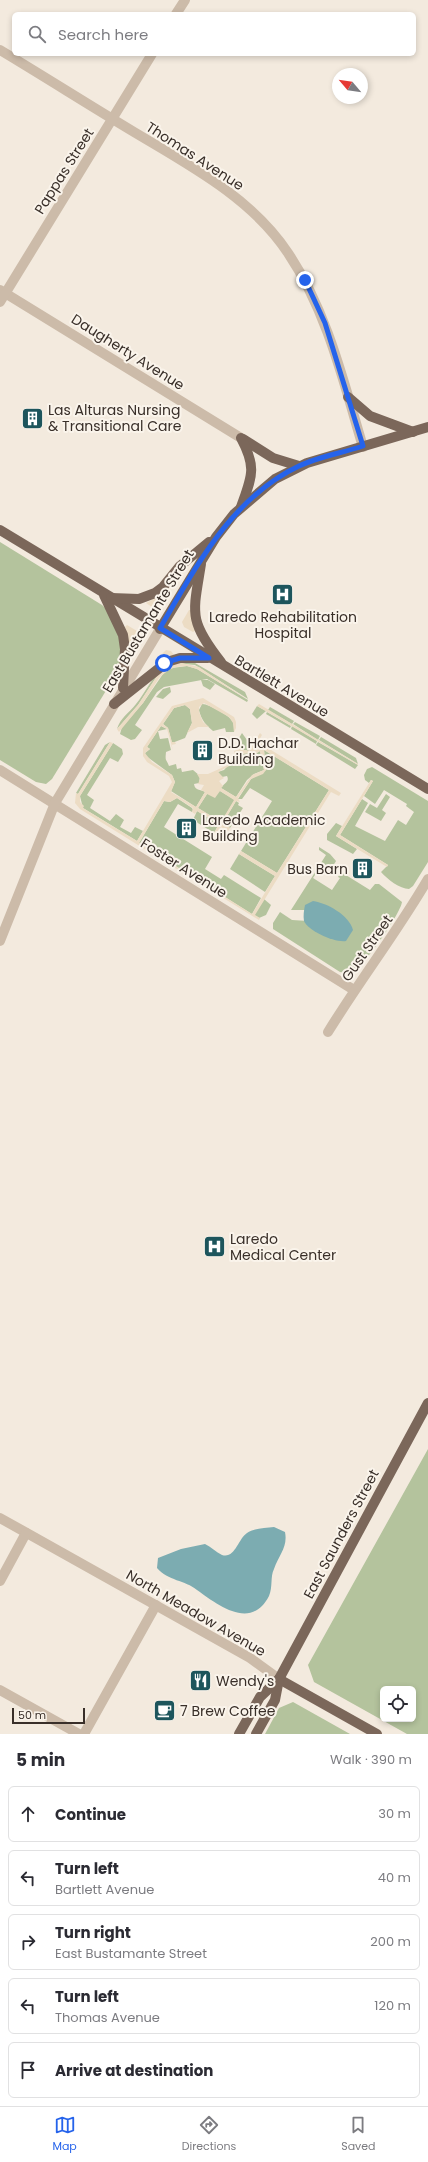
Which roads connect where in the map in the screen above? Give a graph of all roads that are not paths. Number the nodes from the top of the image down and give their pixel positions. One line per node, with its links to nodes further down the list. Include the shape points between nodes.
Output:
1 (185, 0): 2 (street)
2 (177, 12)
3 (0, 50): 5 (street, Thomas Avenue)
4 (151, 56): 5 (street, Pappas Street)
5 (112, 119): 6 (street, Pappas Street); 7 (street, Thomas Avenue, via 192,168 233,197 264,224 287,251 305,280 325,323)
6 (2, 295): 10 (street, Daugherty Avenue)
7 (348, 397): 9 (main road, via 370,416); 11 (street, Thomas Avenue)
8 (428, 427): 9 (main road, East Bustamante Street)
9 (413, 432): 11 (main road, East Bustamante Street)
10 (241, 438): 12 (main road, via 273,458); 13 (main road, via 251,456 252,468 250,482)
11 (363, 446): 12 (main road, East Bustamante Street)
12 (299, 466): 13 (main road, East Bustamante Street, via 275,479)
13 (240, 508): 15 (main road, East Bustamante Street)
14 (0, 530): 17 (main road, Bartlett Avenue)
15 (216, 537): 16 (main road, East Bustamante Street); 17 (main road, via 180,566 155,593 139,599)
16 (202, 559): 18 (main road, East Bustamante Street); 20 (main road, via 195,602 196,621 203,638)
17 (107, 596): 18 (main road, Bartlett Avenue); 21 (main road, via 124,639)
18 (160, 628): 19 (main road, Bartlett Avenue); 21 (street, East Bustamante Street)
19 (209, 658): 20 (main road, Bartlett Avenue); 22 (main road, via 180,658 167,662)
20 (226, 668): 24 (main road, Bartlett Avenue)
21 (123, 688): 22 (street, East Bustamante Street)
22 (114, 704): 25 (street, East Bustamante Street)
23 (0, 770): 25 (street, Foster Avenue)
24 (428, 789)
25 (54, 803): 27 (street, East Bustamante Street); 28 (street, Foster Avenue)
26 (428, 879): 28 (street, Gust Street, via 400,927)
27 (0, 941)
28 (354, 990): 29 (street, Gust Street)
29 (328, 1032)
30 (428, 1403): 35 (main road, East Saunders Street)
31 (0, 1518): 32 (street, North Meadow Avenue)
32 (26, 1533): 33 (street); 34 (street, North Meadow Avenue)
33 (0, 1581)
34 (156, 1605): 35 (street, North Meadow Avenue, via 250,1658); 38 (street)
35 (279, 1679): 39 (main road, East Saunders Street, via 260,1697); 40 (main road, East Saunders Street, via 274,1700); 41 (main road, North Meadow Avenue)
36 (0, 1690): 37 (street)
37 (79, 1734)
38 (84, 1734)
39 (239, 1734)
40 (256, 1734)
41 (377, 1734)

